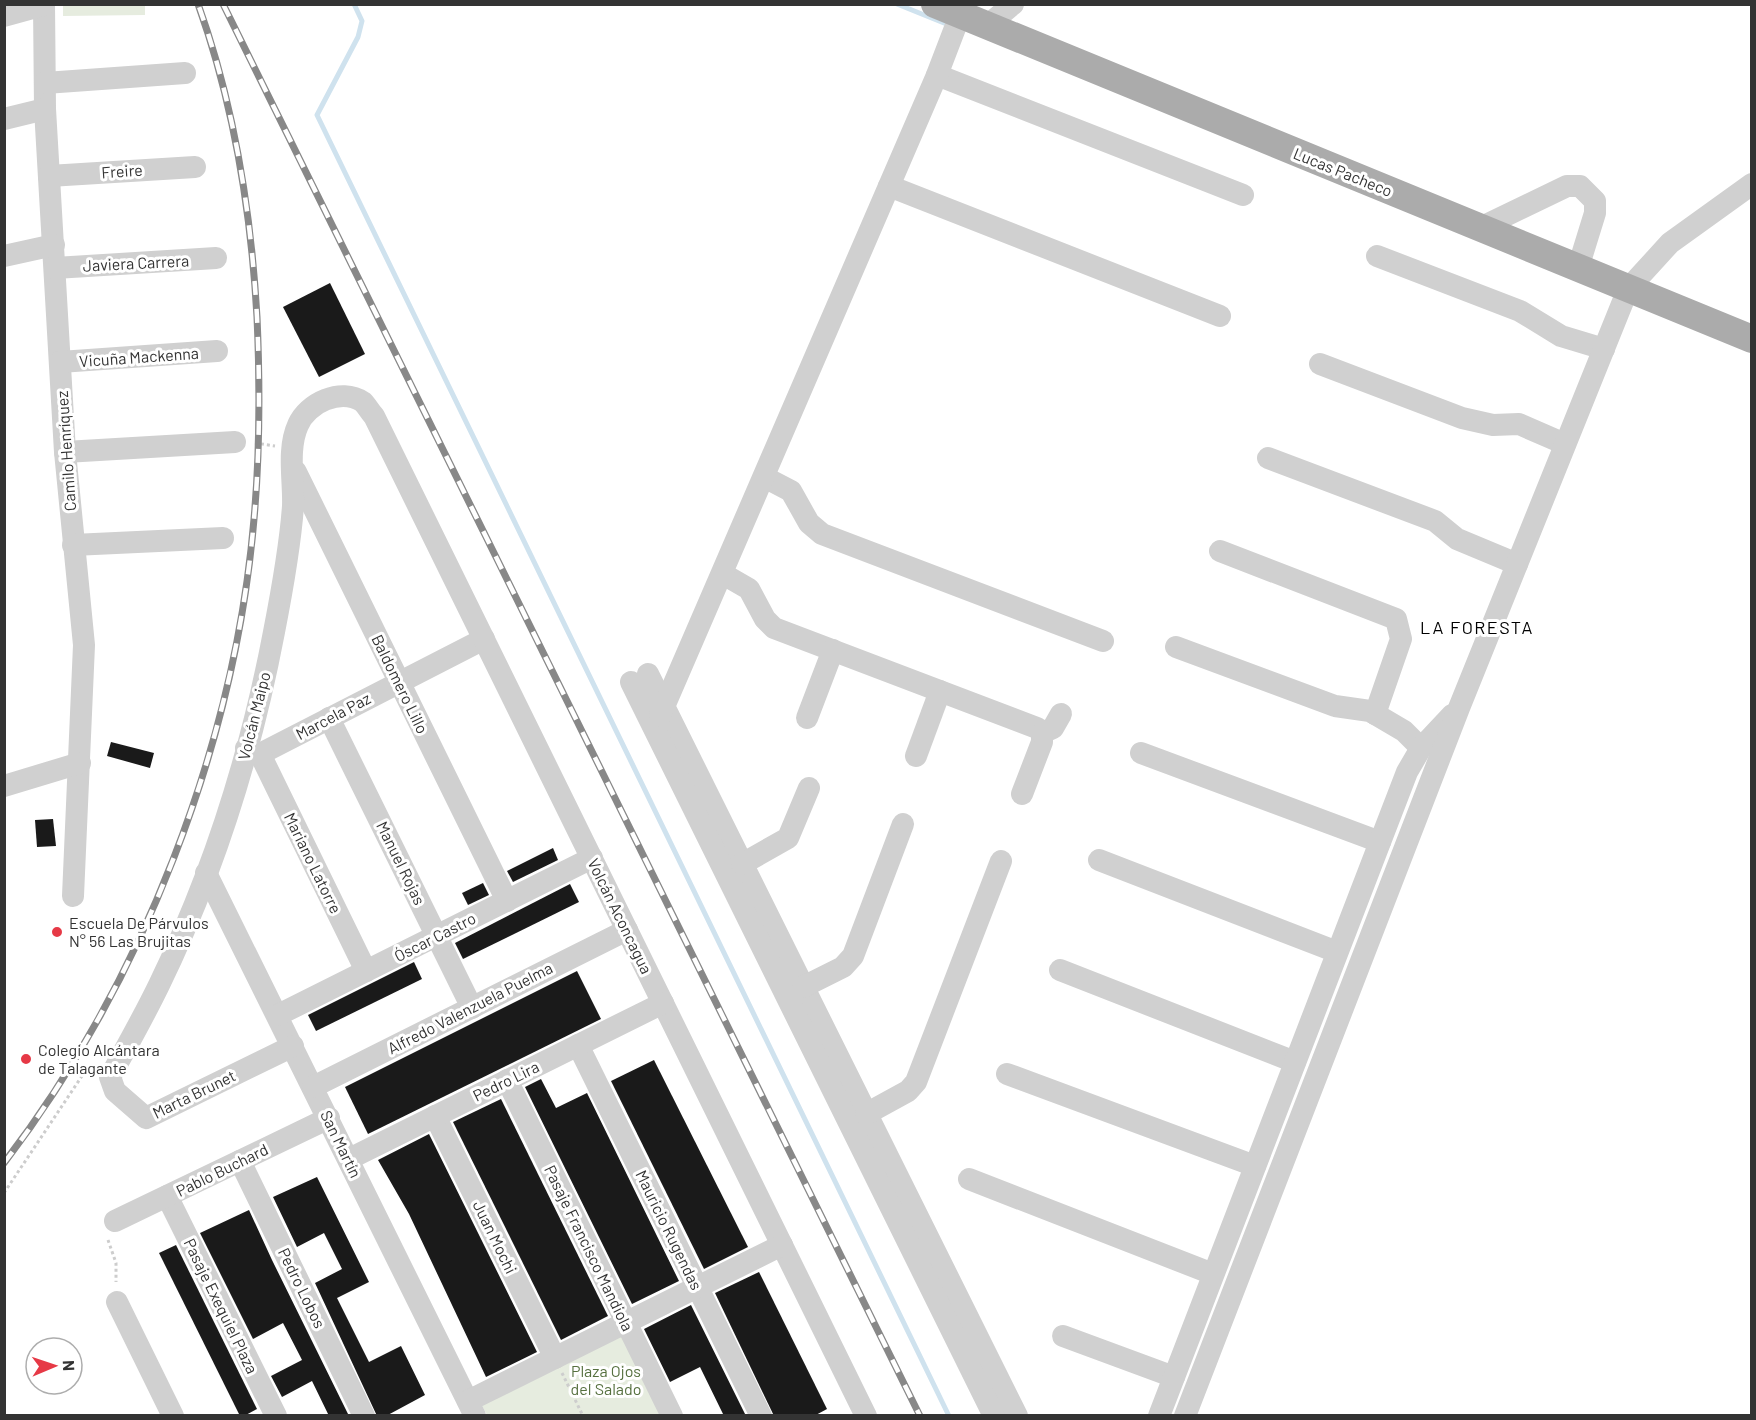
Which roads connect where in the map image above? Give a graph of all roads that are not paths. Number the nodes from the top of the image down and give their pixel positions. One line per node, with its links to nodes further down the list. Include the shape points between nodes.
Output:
1 (1013, 4): 5 (street)
2 (44, 5): 4 (street); 8 (street, Camilo Henríquez)
3 (947, 10): 5 (main road, Lucas Pacheco); 7 (street)
4 (4, 16)
5 (987, 26): 16 (main road, Lucas Pacheco)
6 (185, 73): 8 (street)
7 (937, 75): 14 (street); 15 (street)
8 (45, 83): 9 (street, Camilo Henríquez)
9 (45, 109): 10 (street); 12 (street, Camilo Henríquez)
10 (4, 119)
11 (195, 166): 12 (street, Freire)
12 (49, 176): 17 (street, Camilo Henríquez)
13 (1752, 184): 23 (street, via 1670,243)
14 (889, 186): 24 (street); 36 (street)
15 (1243, 195)
16 (1480, 228): 22 (main road, Lucas Pacheco); 22 (street, via 1567,186 1580,186 1594,201 1595,213)
17 (54, 245): 18 (street); 21 (street, Camilo Henríquez)
18 (4, 256)
19 (1377, 256): 26 (street, via 1520,311 1561,336)
20 (216, 258): 21 (street, Javiera Carrera)
21 (55, 267): 28 (street, Camilo Henríquez)
22 (1578, 268): 23 (main road, Lucas Pacheco)
23 (1628, 289): 25 (main road, Lucas Pacheco); 26 (street)
24 (1220, 316)
25 (1752, 339)
26 (1604, 349): 32 (street)
27 (217, 351): 28 (street, Vicuña Mackenna)
28 (60, 362): 33 (street, Camilo Henríquez)
29 (1320, 364): 32 (street, via 1470,421 1518,424)
30 (374, 416): 35 (street, Volcán Maipo, via 365,404 348,397 333,398 311,408 295,432); 42 (street, Volcán Aconcagua)
31 (235, 442): 33 (street)
32 (1565, 444): 40 (street)
33 (65, 453): 38 (street, Camilo Henríquez)
34 (1268, 458): 40 (street, via 1435,520 1457,539)
35 (293, 467): 47 (street, Baldomero Lillo); 57 (street, Volcán Maipo, via 286,563)
36 (764, 477): 41 (street); 43 (street, via 790,491 808,523 822,534)
37 (223, 538): 38 (street)
38 (73, 545): 60 (street, Camilo Henríquez, via 84,645)
39 (1220, 551): 51 (street, via 1396,619 1401,639)
40 (1517, 564): 49 (street)
41 (723, 574): 45 (street, via 749,589 774,628); 54 (street)
42 (484, 639): 47 (street, Marcela Paz); 66 (street, Volcán Aconcagua)
43 (1103, 641)
44 (1176, 647): 51 (street, via 1335,706)
45 (833, 650): 48 (street); 53 (street)
46 (640, 678): 54 (street)
47 (399, 682): 52 (street, Marcela Paz); 72 (street, Baldomero Lillo)
48 (940, 691): 55 (street); 59 (street)
49 (1459, 708): 56 (street); 116 (street)
50 (1061, 714): 55 (street, via 1053,728)
51 (1375, 714): 56 (street, via 1404,731)
52 (329, 718): 57 (street, Marcela Paz); 74 (street, Manuel Rojas)
53 (807, 718)
54 (659, 719): 69 (street); 113 (street)
55 (1042, 733): 63 (street)
56 (1421, 748): 65 (street, via 1407,772)
57 (253, 751): 70 (street, Volcán Maipo); 77 (street, Mariano Latorre)
58 (1141, 753): 65 (street)
59 (916, 756)
60 (80, 763): 61 (street); 71 (street, Camilo Henríquez)
61 (4, 786)
62 (809, 788): 69 (street, via 788,838)
63 (1022, 794)
64 (903, 824): 78 (street, via 853,957 843,967)
65 (1380, 842): 75 (street)
66 (592, 858): 72 (street, Óscar Castro); 73 (street, Volcán Aconcagua)
67 (1099, 860): 75 (street)
68 (1001, 861): 89 (street, via 916,1082 908,1091)
69 (742, 864): 78 (street)
70 (206, 873): 81 (street, San Martín); 86 (street, Volcán Maipo, via 159,985)
71 (73, 896)
72 (507, 901): 74 (street, Óscar Castro)
73 (627, 930): 79 (street, Volcán Aconcagua); 80 (street, Alfredo Valenzuela Puelma)
74 (436, 936): 77 (street, Óscar Castro); 80 (street, Manuel Rojas)
75 (1337, 952): 84 (street)
76 (1060, 970): 84 (street)
77 (366, 971): 81 (street, Óscar Castro)
78 (803, 987): 89 (street)
79 (663, 1003): 82 (street, Pedro Lira); 98 (street, Volcán Aconcagua)
80 (472, 1008): 88 (street, Alfredo Valenzuela Puelma)
81 (278, 1016): 83 (street, San Martín)
82 (578, 1045): 87 (street, Pedro Lira); 100 (street, Mauricio Rugendas)
83 (293, 1046): 86 (street, Marta Brunet, via 146,1118 115,1091); 88 (street, San Martín)
84 (1295, 1062): 94 (street)
85 (1007, 1074): 94 (street)
86 (110, 1077)
87 (507, 1080): 90 (street, Pedro Lira); 102 (street, Pasaje Francisco Mandiola)
88 (314, 1087): 91 (street, San Martín)
89 (867, 1114): 114 (street)
90 (435, 1116): 92 (street, Pedro Lira); 104 (street, Juan Mochi)
91 (329, 1118): 92 (street, San Martín); 93 (street, Pablo Buchard)
92 (348, 1159): 106 (street, San Martín)
93 (240, 1161): 96 (street, Pablo Buchard); 109 (street, Pedro Lobos)
94 (1255, 1166): 99 (street)
95 (969, 1179): 99 (street)
96 (167, 1196): 97 (street, Pablo Buchard); 108 (street, Pasaje Exequiel Plaza)
97 (115, 1221)
98 (782, 1245): 100 (street); 112 (street, Volcán Aconcagua)
99 (1214, 1274): 105 (street)
100 (698, 1287): 102 (street); 111 (street, Mauricio Rugendas)
101 (117, 1302): 107 (street)
102 (626, 1323): 104 (street); 110 (street, Pasaje Francisco Mandiola)
103 (1063, 1336): 105 (street)
104 (555, 1358): 106 (street)
105 (1174, 1377): 115 (street)
106 (471, 1408)
107 (172, 1416)
108 (276, 1416)
109 (364, 1416)
110 (672, 1416)
111 (760, 1416)
112 (866, 1416)
113 (994, 1416)
114 (1017, 1416)
115 (1159, 1416)
116 (1185, 1416)

